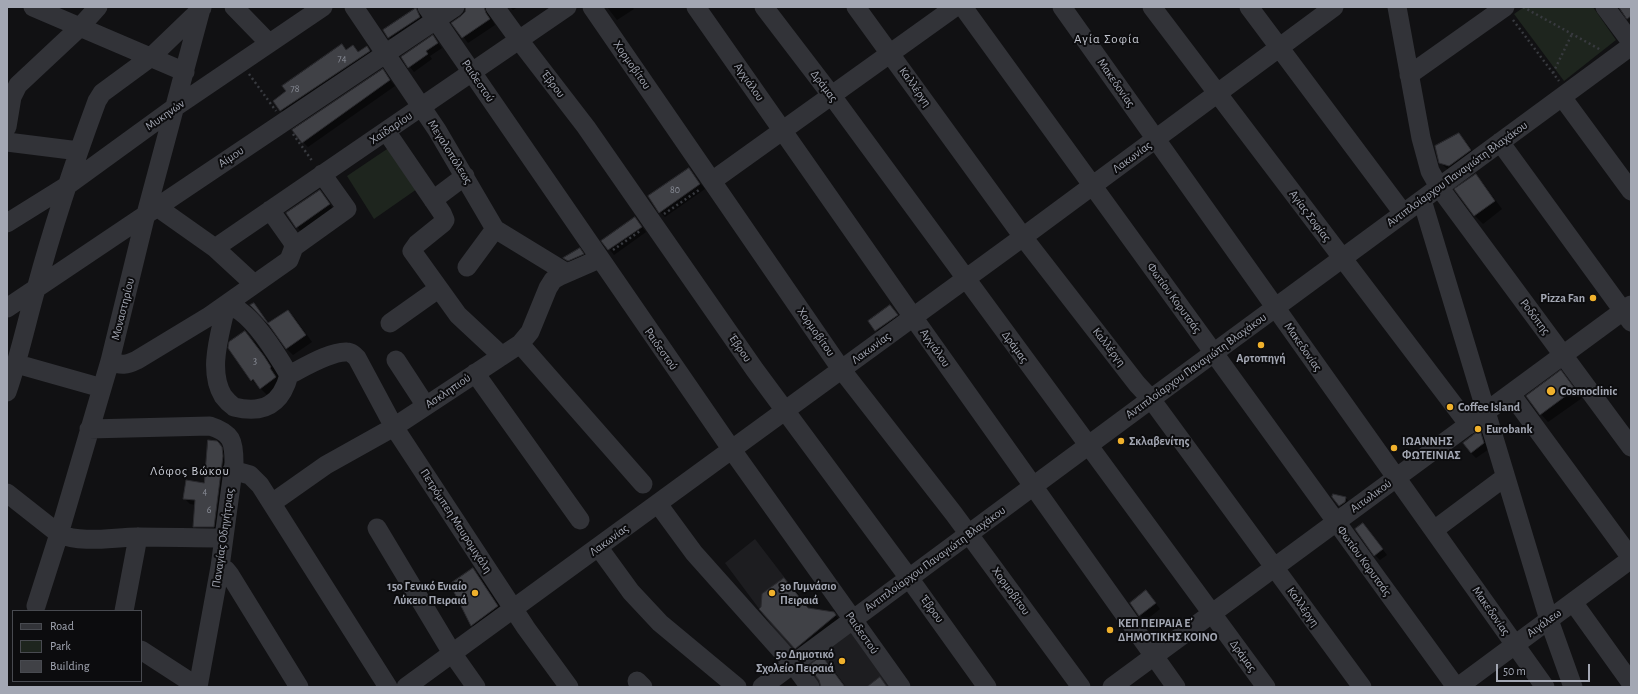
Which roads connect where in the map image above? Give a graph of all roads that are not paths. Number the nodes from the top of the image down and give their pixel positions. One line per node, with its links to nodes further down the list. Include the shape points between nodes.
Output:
1 (33, 7): 24 (street)
2 (98, 7): 24 (street)
3 (234, 7): 26 (street)
4 (322, 7): 26 (street, Μυκηνών)
5 (354, 7): 30 (street, Μεγαλοπόλεως)
6 (455, 7): 23 (street, Αίμου)
7 (495, 7): 25 (street, Έβρου)
8 (567, 7): 25 (street, Χαϊδαρίου)
9 (592, 7): 49 (street, Χορμοβίτου)
10 (696, 7): 41 (street, Αγχιάλου)
11 (764, 7): 37 (street, Δράμας)
12 (856, 7): 29 (street, Καλλέργη)
13 (955, 7): 29 (street)
14 (963, 7): 51 (street, Φωτίου Κορυτσάς)
15 (1062, 7): 43 (street, Μακεδονίας)
16 (1152, 7): 35 (street, Αγίας Σοφίας)
17 (1249, 7): 27 (street)
18 (1334, 7): 27 (street, Λακωνίας)
19 (1397, 7): 34 (street, Ροδόπης)
20 (1504, 7): 34 (street)
21 (1605, 7): 28 (street)
22 (202, 8): 31 (street); 32 (street, Μοναστηρίου)
23 (432, 13): 30 (street, Αίμου); 33 (street, Ραιδεστού)
24 (80, 27): 31 (street); 40 (street, via 18,85 12,97)
25 (519, 40): 33 (street, Χαϊδαρίου); 94 (street, Έβρου, via 586,127)
26 (269, 43): 39 (street, Μυκηνών)
27 (1279, 48): 35 (street, Λακωνίας); 58 (street)
28 (1626, 52): 36 (street, Αντιπλοίαρχου Παναγιώτη Βλαχάκου)
29 (891, 53): 37 (street); 61 (street, Καλλέργη)
30 (385, 54): 38 (street, Μεγαλοπόλεως); 57 (street, Αίμου)
31 (151, 57): 32 (street); 46 (street, via 102,93)
32 (185, 72): 39 (street, Μοναστηρίου)
33 (472, 72): 38 (street, Χαϊδαρίου); 65 (street, Ραιδεστού)
34 (1410, 75): 52 (street, Ροδόπης, via 1421,138 1430,171)
35 (1218, 93): 43 (street, Λακωνίας); 64 (street, Αγίας Σοφίας)
36 (1565, 95): 45 (street, Αντιπλοίαρχου Παναγιώτη Βλαχάκου); 53 (street)
37 (832, 96): 41 (street); 68 (street, Δράμας)
38 (422, 107): 42 (street, Χαϊδαρίου); 48 (street, Μεγαλοπόλεως)
39 (174, 108): 50 (street, Μυκηνών); 57 (street, Μοναστηρίου)
40 (7, 127)
41 (783, 130): 49 (street); 76 (street, Αγχιάλου)
42 (386, 131): 47 (street, Χαϊδαρίου); 54 (street)
43 (1156, 139): 51 (street, Λακωνίας); 73 (street, Μακεδονίας)
44 (7, 142): 46 (street)
45 (1500, 142): 52 (street, Αντιπλοίαρχου Παναγιώτη Βλαχάκου); 75 (street)
46 (79, 151): 50 (street)
47 (322, 174): 56 (street, Χαϊδαρίου); 63 (street, via 347,209)
48 (465, 176): 54 (street); 60 (street, Μεγαλοπόλεως)
49 (712, 181): 85 (street, Χορμοβίτου)
50 (68, 185): 59 (street, Μυκηνών); 70 (street)
51 (1092, 185): 61 (street, Λακωνίας); 79 (street, Φωτίου Κορυτσάς)
52 (1439, 187): 55 (street, Αντιπλοίαρχου Παναγιώτη Βλαχάκου); 80 (street, Ροδόπης)
53 (1631, 190)
54 (433, 200): 71 (street, via 445,220 412,251)
55 (1422, 200): 58 (street, Αντιπλοίαρχου Παναγιώτη Βλαχάκου); 95 (street)
56 (270, 210): 62 (street, Χαϊδαρίου); 63 (street, via 292,241)
57 (152, 211): 62 (street); 70 (street, Αίμου); 83 (street, Μοναστηρίου)
58 (1403, 213): 64 (street, Αντιπλοίαρχου Παναγιώτη Βλαχάκου)
59 (7, 223)
60 (495, 229): 66 (street); 67 (street, Μεγαλοπόλεως)
61 (1023, 238): 68 (street, Λακωνίας); 91 (street, Καλλέργη)
62 (215, 248): 69 (street)
63 (294, 248): 69 (street, via 289,260)
64 (1342, 258): 73 (street, Αντιπλοίαρχου Παναγιώτη Βλαχάκου); 96 (street, Αγίας Σοφίας)
65 (599, 259): 67 (street, Ασκληπιού); 102 (street, Ραιδεστού)
66 (467, 267)
67 (567, 273): 78 (street, Ασκληπιού, via 553,280 530,332)
68 (965, 279): 76 (street, Λακωνίας); 100 (street, Δράμας)
69 (254, 284): 72 (street)
70 (36, 289): 74 (street, Αίμου); 84 (street)
71 (438, 289): 77 (street); 81 (street, via 458,315)
72 (226, 305): 83 (street, via 128,365 118,365); 87 (street, via 248,318 274,350); 93 (street, via 215,369 223,396)
73 (1275, 307): 79 (street, Αντιπλοίαρχου Παναγιώτη Βλαχάκου); 105 (street, Μακεδονίας)
74 (7, 308)
75 (1628, 313): 80 (street, Αιτωλικού)
76 (913, 317): 85 (street, Λακωνίας); 107 (street, Αγχιάλου)
77 (390, 323)
78 (520, 344): 81 (street, Ασκληπιού); 106 (street)
79 (1214, 353): 91 (street, Αντιπλοίαρχου Παναγιώτη Βλαχάκου); 112 (street, Φωτίου Κορυτσάς)
80 (1563, 355): 90 (street, Αιτωλικού); 101 (street, Ροδόπης)
81 (502, 356): 86 (street, Ασκληπιού)
82 (396, 360): 92 (street)
83 (110, 361): 88 (street, Μοναστηρίου)
84 (17, 364): 88 (street); 89 (street)
85 (842, 369): 94 (street, Λακωνίας); 116 (street, Χορμοβίτου)
86 (475, 373): 92 (street, Ασκληπιού); 111 (street)
87 (289, 375): 93 (street, via 279,398 271,404 260,410); 97 (street, Πετρόμπεη Μαυρομιχάλη, via 340,352 349,352 357,358)
88 (102, 388): 98 (street, Μοναστηρίου)
89 (7, 392)
90 (1511, 394): 95 (street, Αιτωλικού); 120 (street)
91 (1151, 399): 100 (street, Αντιπλοίαρχου Παναγιώτη Βλαχάκου); 122 (street, Καλλέργη)
92 (426, 406): 97 (street, Ασκληπιού)
93 (234, 407): 99 (street)
94 (785, 411): 102 (street, Λακωνίας); 123 (street, Έβρου)
95 (1486, 412): 96 (street, Αιτωλικού); 104 (street)
96 (1469, 425): 105 (street, Αιτωλικού)
97 (394, 427): 109 (street, Ασκληπιού, via 326,465); 126 (street, Πετρόμπεη Μαυρομιχάλη)
98 (89, 429): 99 (street, via 210,426); 115 (street, Μοναστηρίου)
99 (222, 430): 103 (street, Παναγίας Οδηγήτριας, via 229,434 232,441)
100 (1088, 446): 107 (street, Αντιπλοίαρχου Παναγιώτη Βλαχάκου); 128 (street, Δράμας)
101 (1631, 447)
102 (732, 450): 110 (street, Λακωνίας); 129 (street, Ραιδεστού)
103 (232, 470): 109 (street, via 245,472 255,478); 118 (street, Παναγίας Οδηγήτριας)
104 (1505, 477): 114 (street); 130 (street)
105 (1397, 478): 112 (street, Αιτωλικού); 114 (street, Μακεδονίας)
106 (643, 484)
107 (1033, 486): 116 (street, Αντιπλοίαρχου Παναγιώτη Βλαχάκου); 134 (street, Αγχιάλου)
108 (7, 493): 115 (street)
109 (272, 503): 139 (street)
110 (658, 504): 119 (street, Λακωνίας); 135 (street, via 694,553)
111 (580, 520)
112 (1336, 522): 122 (street, Αιτωλικού); 153 (street, Φωτίου Κορυτσάς)
113 (377, 528): 133 (street)
114 (1434, 530): 131 (street, Μακεδονίας)
115 (59, 534): 117 (street, via 79,539); 125 (street, Μοναστηρίου)
116 (969, 534): 123 (street, Αντιπλοίαρχου Παναγιώτη Βλαχάκου); 148 (street, Χορμοβίτου)
117 (138, 537): 118 (street); 127 (street)
118 (224, 538): 121 (street, Παναγίας Οδηγήτριας)
119 (599, 548): 126 (street, Λακωνίας); 143 (street, via 631,592 660,624)
120 (1631, 559): 124 (street, Αιγάλεω)
121 (220, 566): 137 (street, Παναγίας Οδηγήτριας); 138 (street, via 230,575)
122 (1274, 568): 128 (street, Αιτωλικού); 152 (street, Καλλέργη)
123 (909, 578): 129 (street, Αντιπλοίαρχου Παναγιώτη Βλαχάκου); 147 (street, Έβρου)
124 (1573, 602): 130 (street, Αιγάλεω); 136 (street)
125 (36, 606)
126 (514, 609): 133 (street, Λακωνίας); 142 (street, Πετρόμπεη Μαυρομιχάλη)
127 (124, 610)
128 (1212, 614): 134 (street, Αιτωλικού); 151 (street, Δράμας)
129 (853, 619): 135 (street, Αντιπλοίαρχου Παναγιώτη Βλαχάκου); 146 (street, Ραιδεστού)
130 (1549, 620): 131 (street, Αιγάλεω); 155 (street)
131 (1515, 645): 153 (street, Αιγάλεω); 154 (street, Μακεδονίας)
132 (142, 651): 137 (street)
133 (452, 653): 140 (street, Λακωνίας); 141 (street)
134 (1154, 656): 149 (street, Αιτωλικού); 150 (street, Αγχιάλου)
135 (793, 664): 144 (street, Αντιπλοίαρχου Παναγιώτη Βλαχάκου); 145 (street)
136 (1631, 683)
137 (198, 687)
138 (299, 687)
139 (388, 687)
140 (406, 687)
141 (476, 687)
142 (569, 687)
143 (737, 687)
144 (762, 687)
145 (810, 687)
146 (901, 687)
147 (987, 687)
148 (1080, 687)
149 (1112, 687)
150 (1176, 687)
151 (1266, 687)
152 (1362, 687)
153 (1457, 687)
154 (1545, 687)
155 (1573, 687)

